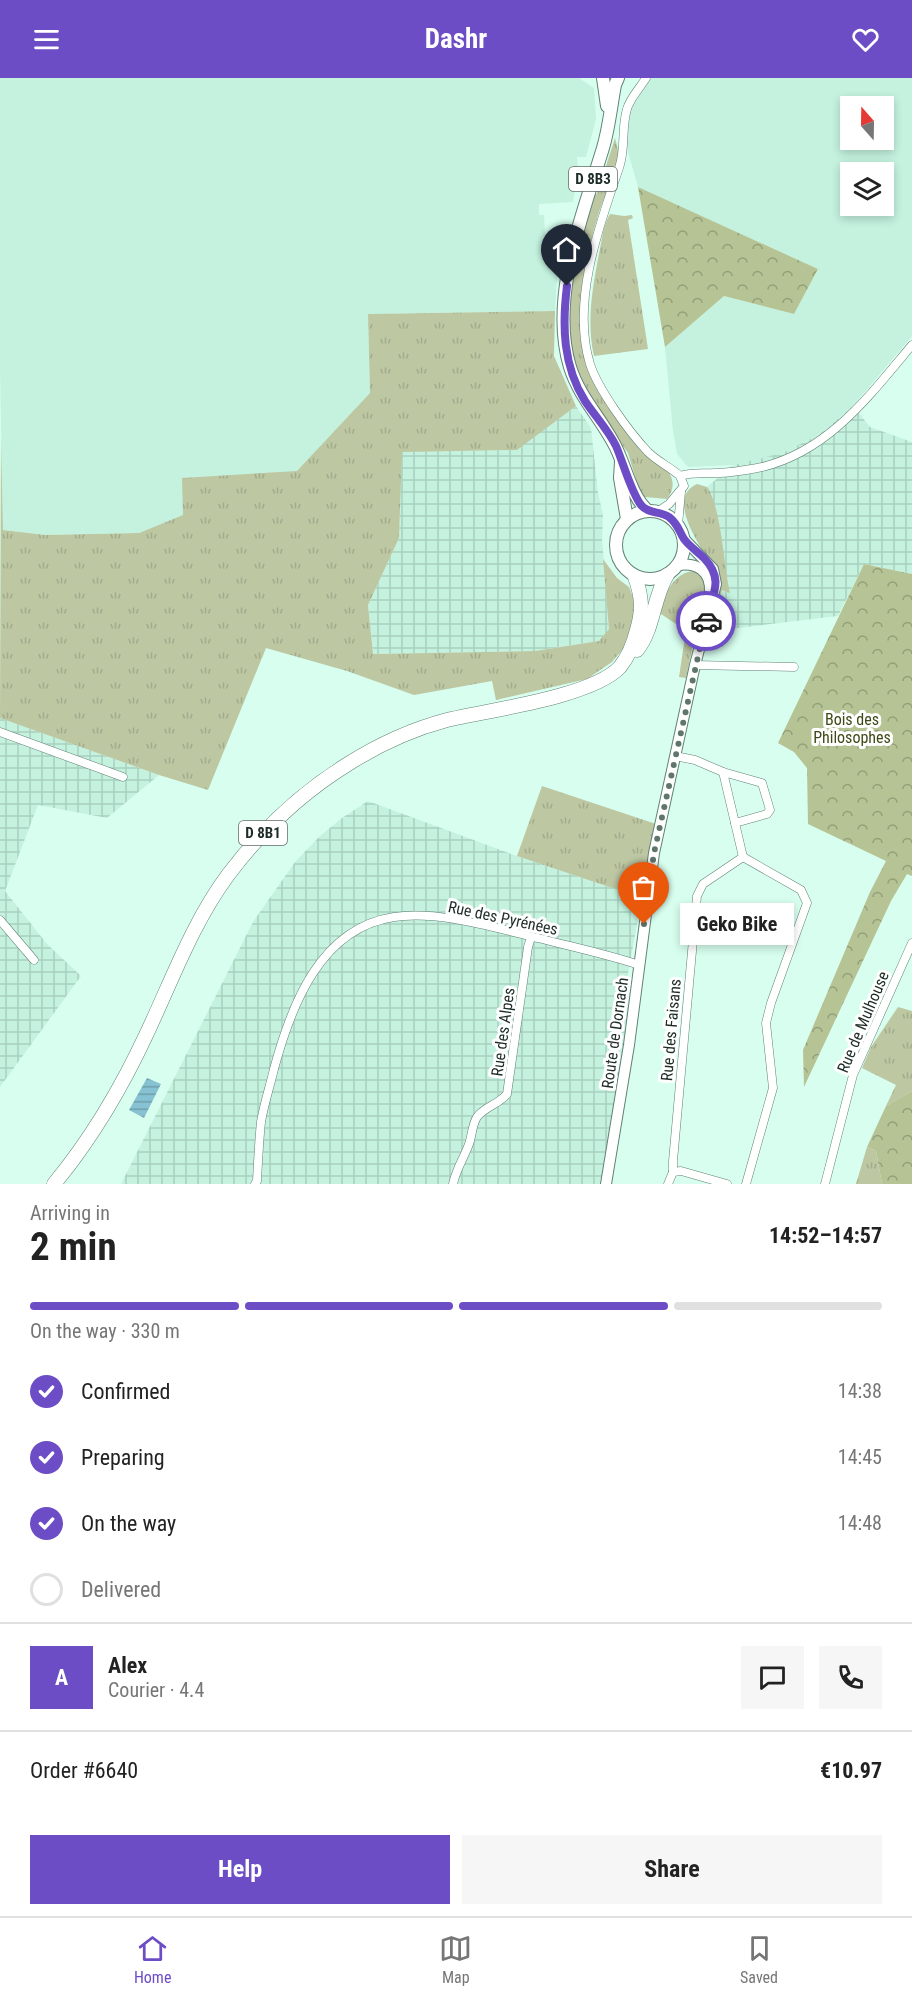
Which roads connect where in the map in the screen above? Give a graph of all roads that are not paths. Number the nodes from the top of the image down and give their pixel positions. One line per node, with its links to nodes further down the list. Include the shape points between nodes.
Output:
1 (603, 78): 4 (main road, D 8B3)
2 (618, 78): 4 (main road, D 8B3)
3 (646, 78): 7 (street, via 627,107 621,162 595,242 585,309 585,341 591,366 611,402 643,446)
4 (609, 118): 6 (main road, D 8B3, via 572,256 564,314 567,356 580,393 615,444)
5 (912, 345): 7 (street, via 840,426 810,447 763,466)
6 (621, 461): 9 (main road, D 8B3, via 639,502); 10 (main road, D 8B3)
7 (680, 476): 8 (street)
8 (683, 488): 9 (street, via 669,504); 11 (street)
9 (652, 511): 10 (main road); 11 (main road, via 666,515)
10 (627, 519): 15 (main road, via 616,537 616,553 622,566)
11 (678, 525): 12 (main road)
12 (684, 539): 13 (main road); 16 (main road, via 716,575)
13 (678, 565): 14 (main road); 16 (main road, via 692,564 706,572 710,586)
14 (667, 575): 15 (main road, via 646,580); 17 (highway, D 8B1, via 640,646)
15 (635, 577): 17 (highway, D 8B1, via 642,613)
16 (708, 609): 19 (main road, Route de Dornach)
17 (624, 660): 32 (highway, D 8B1, via 612,673 582,688 445,721 384,743 328,776 268,827 227,876 209,905 124,1081 102,1119)
18 (794, 667): 19 (street)
19 (694, 670): 21 (main road, Route de Dornach)
20 (0, 732): 23 (street)
21 (675, 756): 22 (street); 30 (main road, Route de Dornach, via 654,853)
22 (723, 772): 24 (street); 24 (street, via 762,783 770,810)
23 (123, 777)
24 (735, 823): 25 (street)
25 (742, 857): 31 (street, Rue des Faisans, via 703,885 697,896); 38 (street, via 801,890 807,903 766,1023 773,1088)
26 (0, 920): 29 (street)
27 (531, 937): 30 (street, Rue des Pyrénées); 33 (street, Rue des Pyrénées, via 488,926 412,916 377,921 344,938 306,982 292,1011 261,1121); 34 (street, Rue des Alpes, via 507,1094 477,1118)
28 (912, 943): 39 (street, Rue de Mulhouse, via 853,1075)
29 (34, 960)
30 (639, 965): 35 (main road, Route de Dornach)
31 (673, 1172): 36 (street, Rue des Faisans); 37 (street)
32 (54, 1184)
33 (255, 1184)
34 (453, 1184)
35 (608, 1184)
36 (668, 1184)
37 (727, 1184)
38 (746, 1184)
39 (825, 1184)

